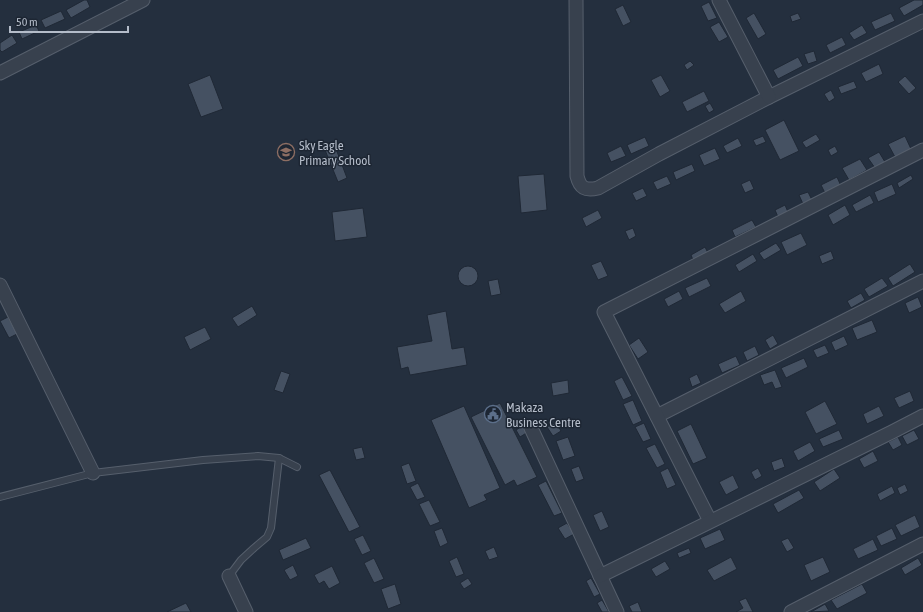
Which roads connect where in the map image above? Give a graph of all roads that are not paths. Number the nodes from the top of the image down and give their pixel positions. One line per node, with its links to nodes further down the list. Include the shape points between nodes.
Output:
1 (143, 0): 5 (street)
2 (576, 0): 6 (street, via 577,176 584,188 598,188)
3 (719, 0): 6 (street)
4 (923, 21): 6 (street)
5 (0, 73)
6 (769, 97)
7 (923, 150): 10 (street, via 604,312)
8 (923, 281): 10 (street)
9 (0, 285): 15 (street)
10 (657, 416): 17 (street)
11 (923, 416): 17 (street)
12 (531, 428): 20 (street)
13 (278, 458): 14 (lane); 15 (lane, via 258,456 203,460); 19 (lane, via 271,528 267,537 241,560)
14 (297, 467)
15 (93, 473): 16 (lane)
16 (0, 497)
17 (710, 521): 20 (street)
18 (923, 544): 23 (street)
19 (229, 576): 21 (street)
20 (600, 576): 22 (street)
21 (246, 612)
22 (617, 612)
23 (791, 612)

